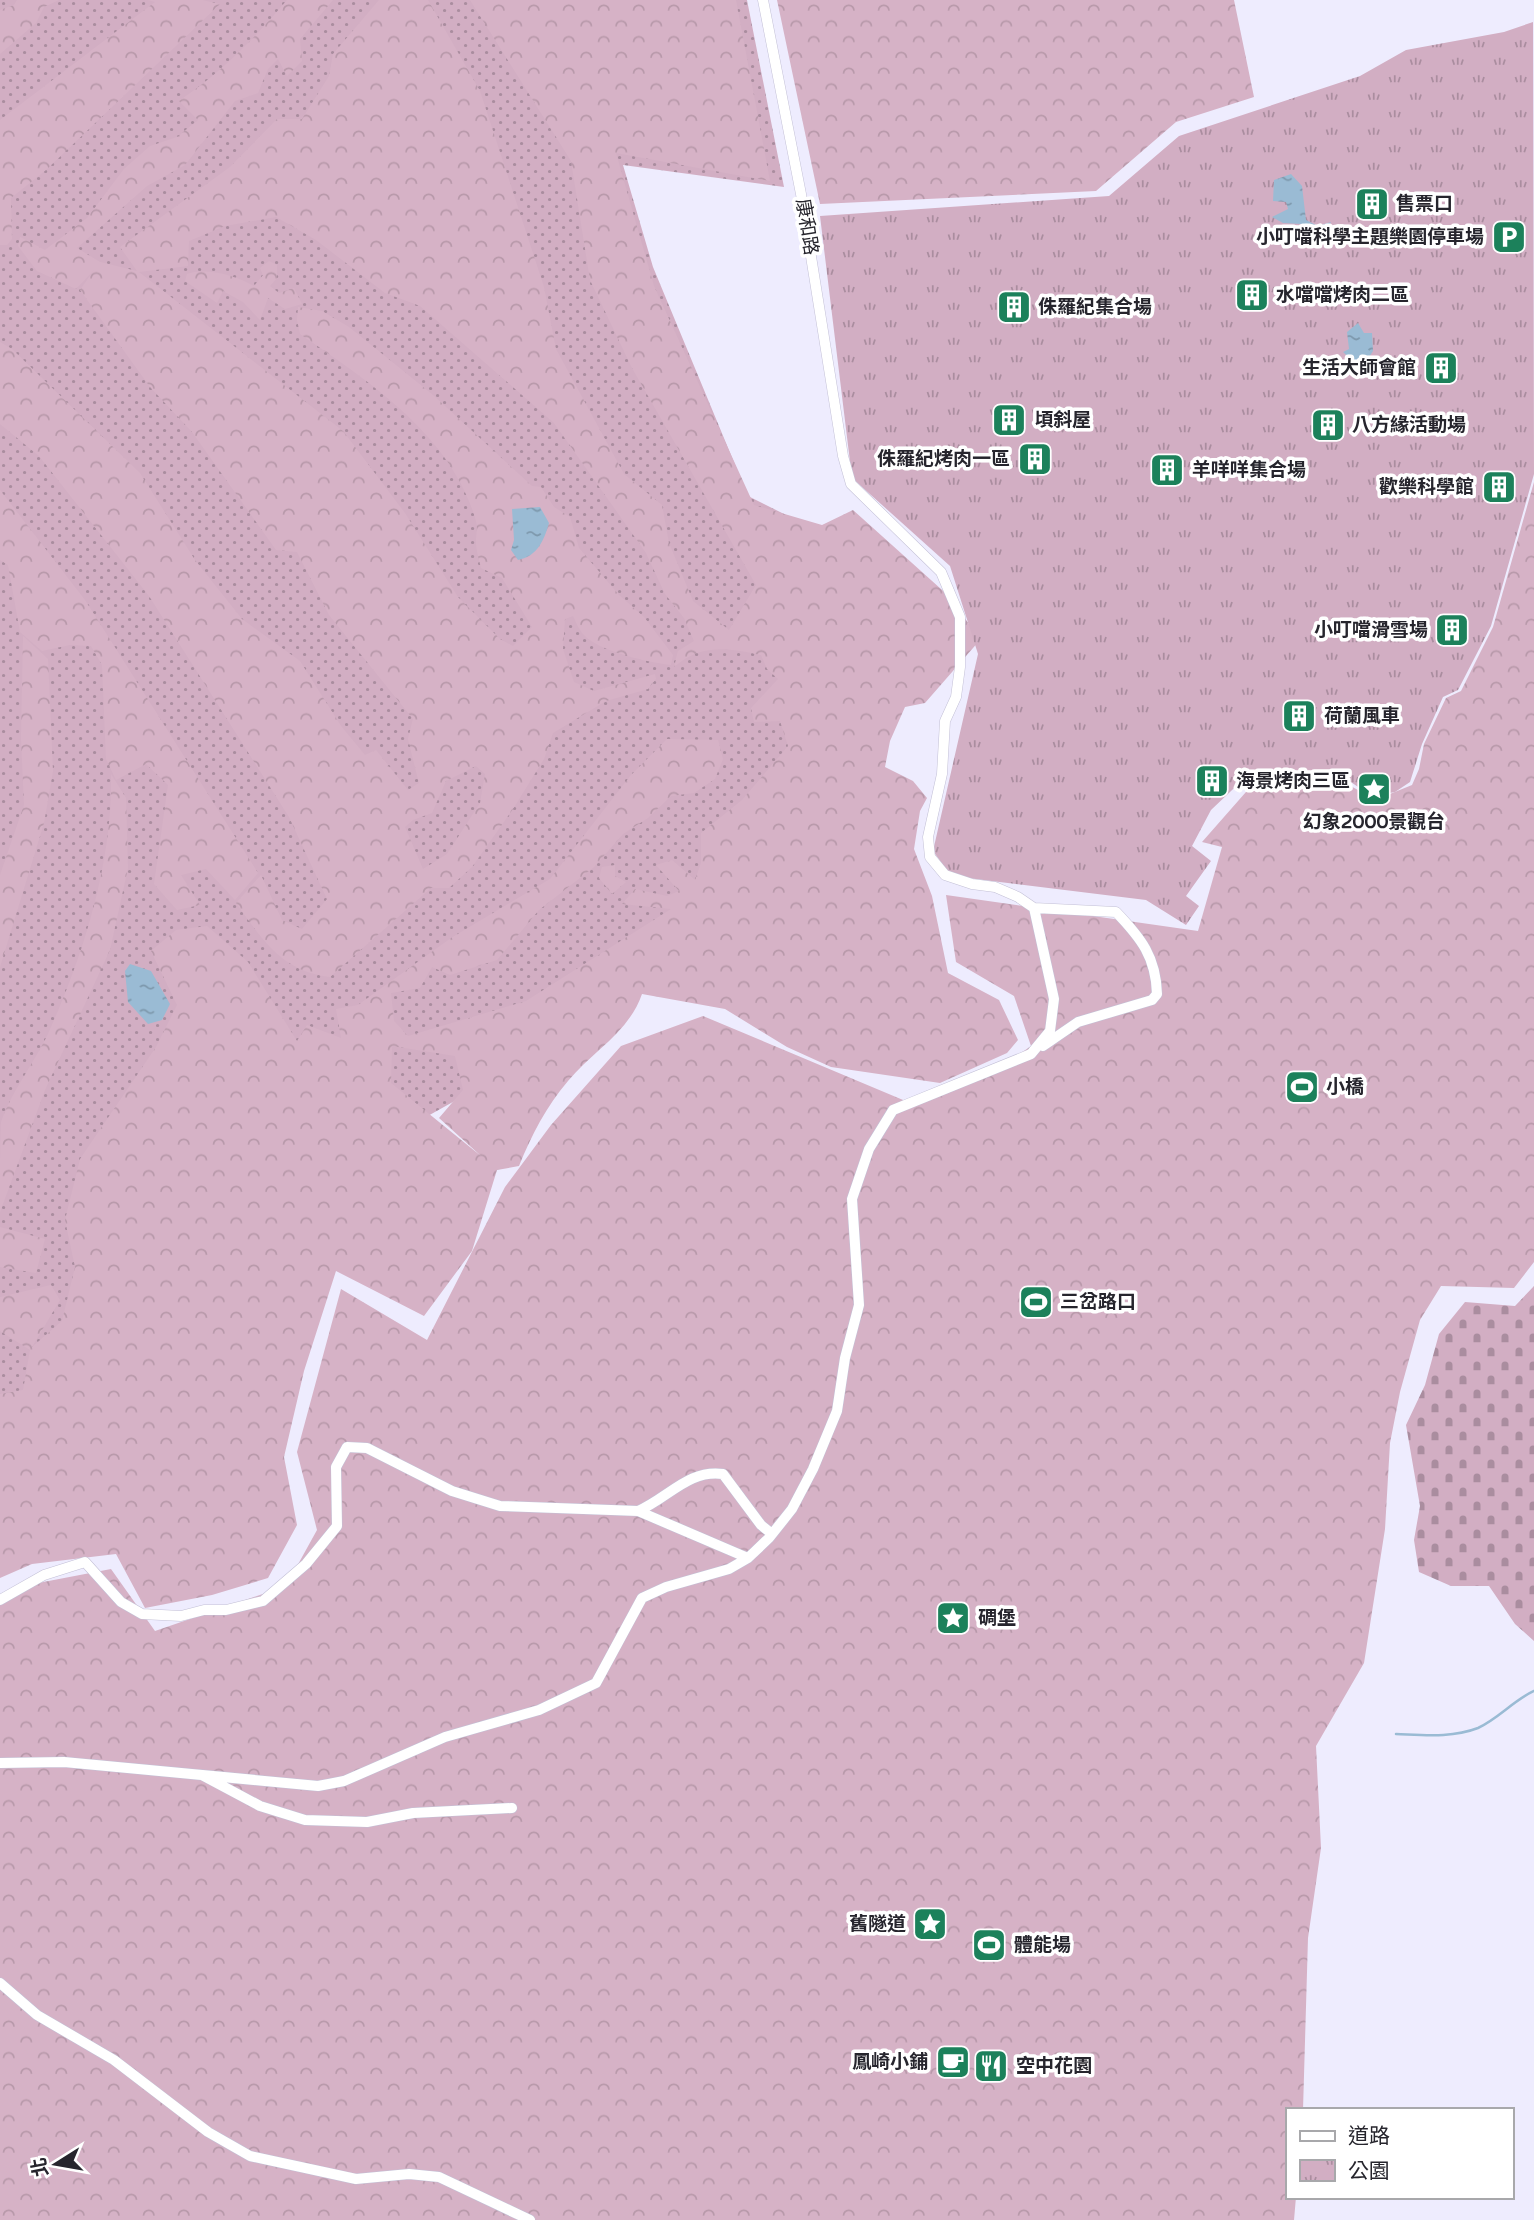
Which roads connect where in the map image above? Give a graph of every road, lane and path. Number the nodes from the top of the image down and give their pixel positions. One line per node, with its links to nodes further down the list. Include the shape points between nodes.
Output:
1 (763, 0): 2 (street, 康和路, via 802,194 851,484 940,572 960,617 959,677 956,698 945,721 942,774 928,837 930,857 945,875 995,887)
2 (1034, 908): 3 (street, via 1054,999 1050,1031); 3 (street, via 1116,912 1152,959 1157,993 1152,1000 1078,1022)
3 (1031, 1054): 5 (street, via 893,1110 869,1149 852,1199 859,1306 837,1411 792,1509)
4 (638, 1511): 5 (street, via 688,1478 709,1472 723,1474); 6 (street); 7 (street, via 500,1506 452,1491 367,1448 346,1447 336,1467 337,1526 306,1564 263,1601 181,1616 142,1614 121,1602 85,1562 44,1575)
5 (772, 1534): 6 (street)
6 (748, 1558): 9 (street, via 729,1569 642,1598 596,1683 539,1710 445,1737 344,1781 318,1786)
7 (0, 1600)
8 (0, 1763): 9 (street, via 64,1762)
9 (198, 1773): 10 (street, via 260,1806 305,1820 367,1822 413,1813)
10 (512, 1808)
11 (0, 1983): 12 (street, via 37,2015 114,2060 208,2132 250,2156 356,2179 409,2174 439,2177)
12 (530, 2220)

